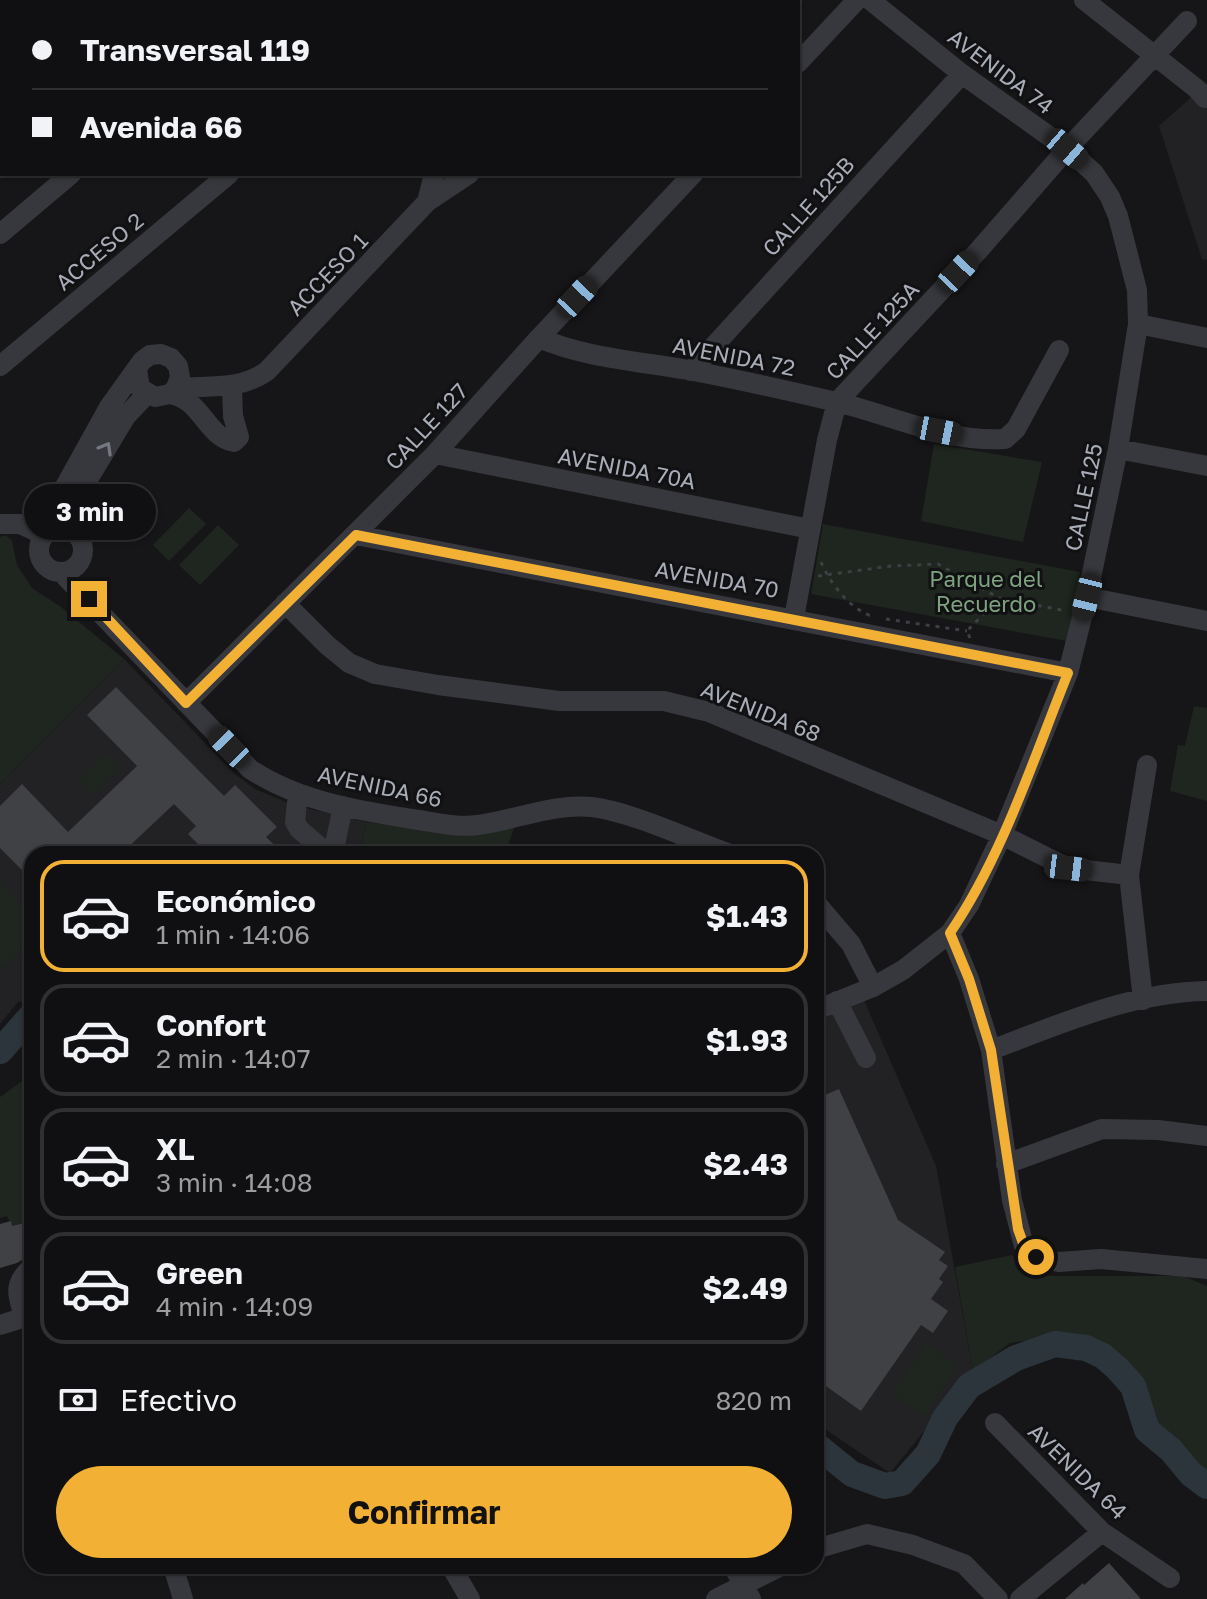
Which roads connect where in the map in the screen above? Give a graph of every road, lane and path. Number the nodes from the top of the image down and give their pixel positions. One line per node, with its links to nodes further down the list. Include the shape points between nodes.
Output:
1 (857, 0): 6 (street)
2 (870, 0): 7 (street, AVENIDA 74)
3 (1084, 0): 5 (street)
4 (1187, 21): 5 (street, CALLE 125A)
5 (1154, 55): 8 (street); 9 (street, CALLE 125A)
6 (800, 61)
7 (962, 74): 9 (street, AVENIDA 74); 24 (street, CALLE 125B)
8 (1205, 98)
9 (1067, 149): 17 (street, CALLE 125, via 1101,182 1118,216 1137,290); 29 (street, CALLE 125A)
10 (69, 176): 16 (street)
11 (227, 176): 21 (street, ACCESO 2)
12 (434, 176): 15 (street, ACCESO 1)
13 (466, 176): 15 (street)
14 (691, 176): 18 (street, CALLE 127)
15 (427, 202): 26 (street, ACCESO 1, via 267,371)
16 (0, 234)
17 (1138, 324): 19 (street); 30 (street, CALLE 125)
18 (539, 338): 24 (street, AVENIDA 72, via 567,350); 31 (street, CALLE 127)
19 (1207, 338)
20 (1059, 350): 29 (street, AVENIDA 72, via 1016,429 1005,439 914,426)
21 (0, 366)
22 (178, 366): 23 (street, via 161,354 150,355); 25 (street); 27 (street, via 180,377)
23 (137, 370): 28 (street); 34 (street, via 109,407 58,499)
24 (691, 371): 29 (street, AVENIDA 72)
25 (200, 386): 26 (street, ACCESO 1); 27 (street, ACCESO 1)
26 (232, 387): 27 (street, via 239,437 234,442 222,438 189,400)
27 (173, 391): 28 (street, ACCESO 1)
28 (147, 394): 37 (street, one-way to 28, via 72,516 75,501 126,416)
29 (837, 402): 36 (street, CALLE 125A)
30 (1118, 449): 32 (street); 45 (street, CALLE 125)
31 (435, 454): 35 (street, CALLE 127); 36 (street, AVENIDA 70A)
32 (1207, 466)
33 (0, 524): 34 (street)
34 (50, 532): 37 (street, via 70,530); 39 (street, via 40,542 39,557 48,569)
35 (356, 535): 44 (street, CALLE 127); 46 (street, AVENIDA 70)
36 (808, 537): 40 (path); 46 (street, CALLE 125A)
37 (79, 538): 38 (street)
38 (81, 561): 39 (street); 43 (street)
39 (62, 573): 43 (street, AVENIDA 66)
40 (825, 575): 41 (path); 42 (path, via 938,564); 48 (path, via 868,615)
41 (814, 577)
42 (999, 598): 45 (path); 48 (path)
43 (89, 599): 51 (street, AVENIDA 66)
44 (285, 603): 51 (street, CALLE 127); 55 (street, AVENIDA 68, via 349,663 375,674 559,701 664,701 709,712)
45 (1085, 605): 47 (street); 50 (street, CALLE 125)
46 (794, 618): 49 (street, AVENIDA 70)
47 (1207, 621)
48 (967, 631): 49 (path)
49 (975, 654): 50 (street, AVENIDA 70)
50 (1068, 673): 55 (street, CALLE 125)
51 (186, 703): 53 (street, AVENIDA 66, via 250,769)
52 (1147, 765): 60 (street)
53 (298, 793): 54 (street, AVENIDA 66); 56 (street, via 295,822)
54 (349, 807): 57 (street); 58 (street); 59 (street, AVENIDA 66, via 455,826 590,807)
55 (1002, 835): 60 (street, AVENIDA 68, via 1068,868); 62 (street, CALLE 125)
56 (320, 846)
57 (333, 846)
58 (345, 846)
59 (708, 846)
60 (1129, 875): 65 (street)
61 (824, 912): 63 (street, via 851,944)
62 (950, 933): 63 (street, CALLE 125); 68 (street)
63 (873, 987): 66 (street, CALLE 125)
64 (1207, 991): 65 (street)
65 (1143, 1000): 68 (street)
66 (837, 1001): 67 (street, CALLE 125); 69 (street)
67 (824, 1007)
68 (991, 1050): 71 (street)
69 (866, 1058)
70 (1207, 1136): 71 (street, via 1102,1129)
71 (1006, 1164): 72 (street, via 1018,1229 1024,1246 1036,1257)
72 (1207, 1269)
73 (24, 1276): 74 (street, via 18,1283)
74 (24, 1306)
75 (24, 1317): 76 (street)
76 (0, 1325)
77 (995, 1423): 78 (street, AVENIDA 64)
78 (1102, 1532): 83 (street, AVENIDA 64); 89 (street)
79 (824, 1547): 88 (street, via 867,1534 913,1545 964,1564)
80 (175, 1574): 85 (street)
81 (456, 1574): 86 (street)
82 (763, 1574): 84 (street)
83 (1170, 1578)
84 (742, 1583): 87 (street)
85 (183, 1599)
86 (470, 1599)
87 (716, 1599)
88 (998, 1599)
89 (1020, 1599)

